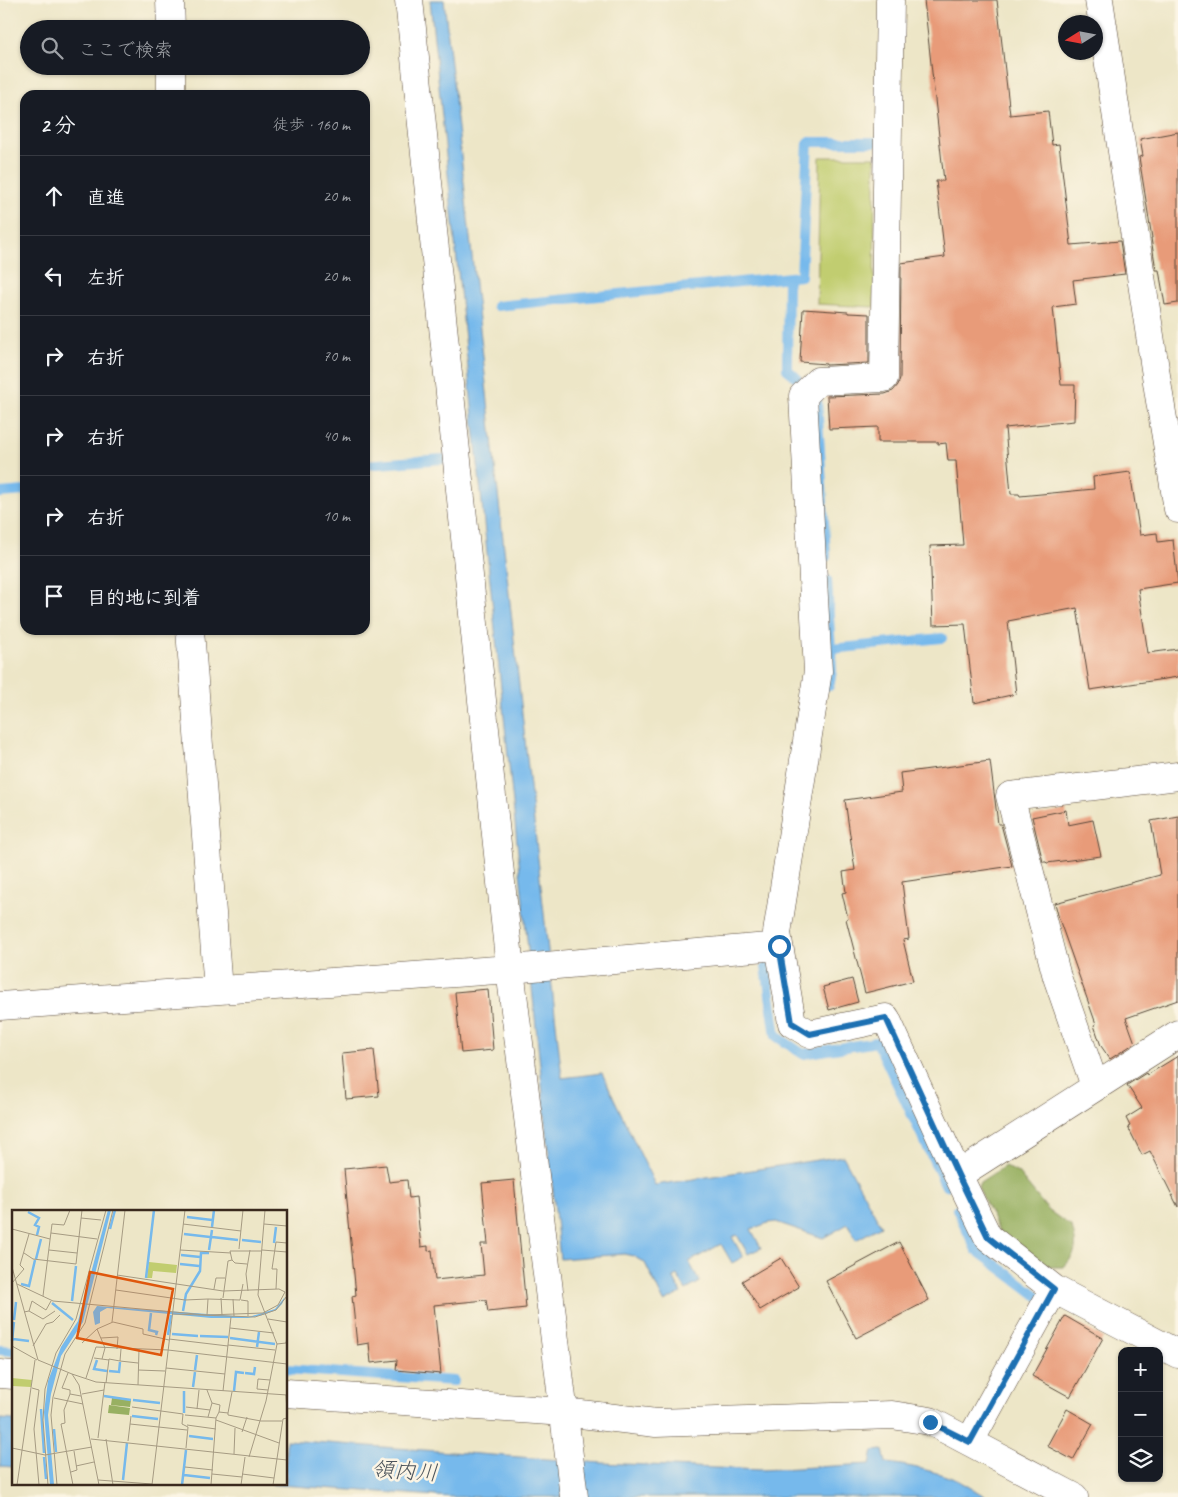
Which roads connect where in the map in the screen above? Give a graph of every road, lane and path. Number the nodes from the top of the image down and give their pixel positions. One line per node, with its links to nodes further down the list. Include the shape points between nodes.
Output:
1 (170, 0): 5 (street)
2 (409, 0): 13 (street)
3 (890, 0): 12 (street, via 884,378 818,381 803,396 818,671 777,933)
4 (1099, 0): 8 (street)
5 (170, 20)
6 (171, 75): 7 (street)
7 (171, 90)
8 (1168, 393): 9 (street)
9 (1178, 509)
10 (190, 635): 14 (street)
11 (1178, 776): 17 (street, via 1010,796 1057,977)
12 (779, 946): 13 (street); 18 (street, via 792,1023 810,1034 886,1018)
13 (518, 968): 14 (street); 22 (street)
14 (218, 990): 15 (street)
15 (0, 1006)
16 (1178, 1034): 17 (street)
17 (1095, 1086): 18 (street)
18 (958, 1175): 19 (street, via 988,1237)
19 (1054, 1289): 20 (street); 23 (street)
20 (1178, 1354)
21 (288, 1393): 22 (street)
22 (564, 1417): 23 (street, via 656,1423 892,1416 930,1422); 24 (street)
23 (970, 1442): 25 (street)
24 (574, 1497)
25 (1074, 1497)

